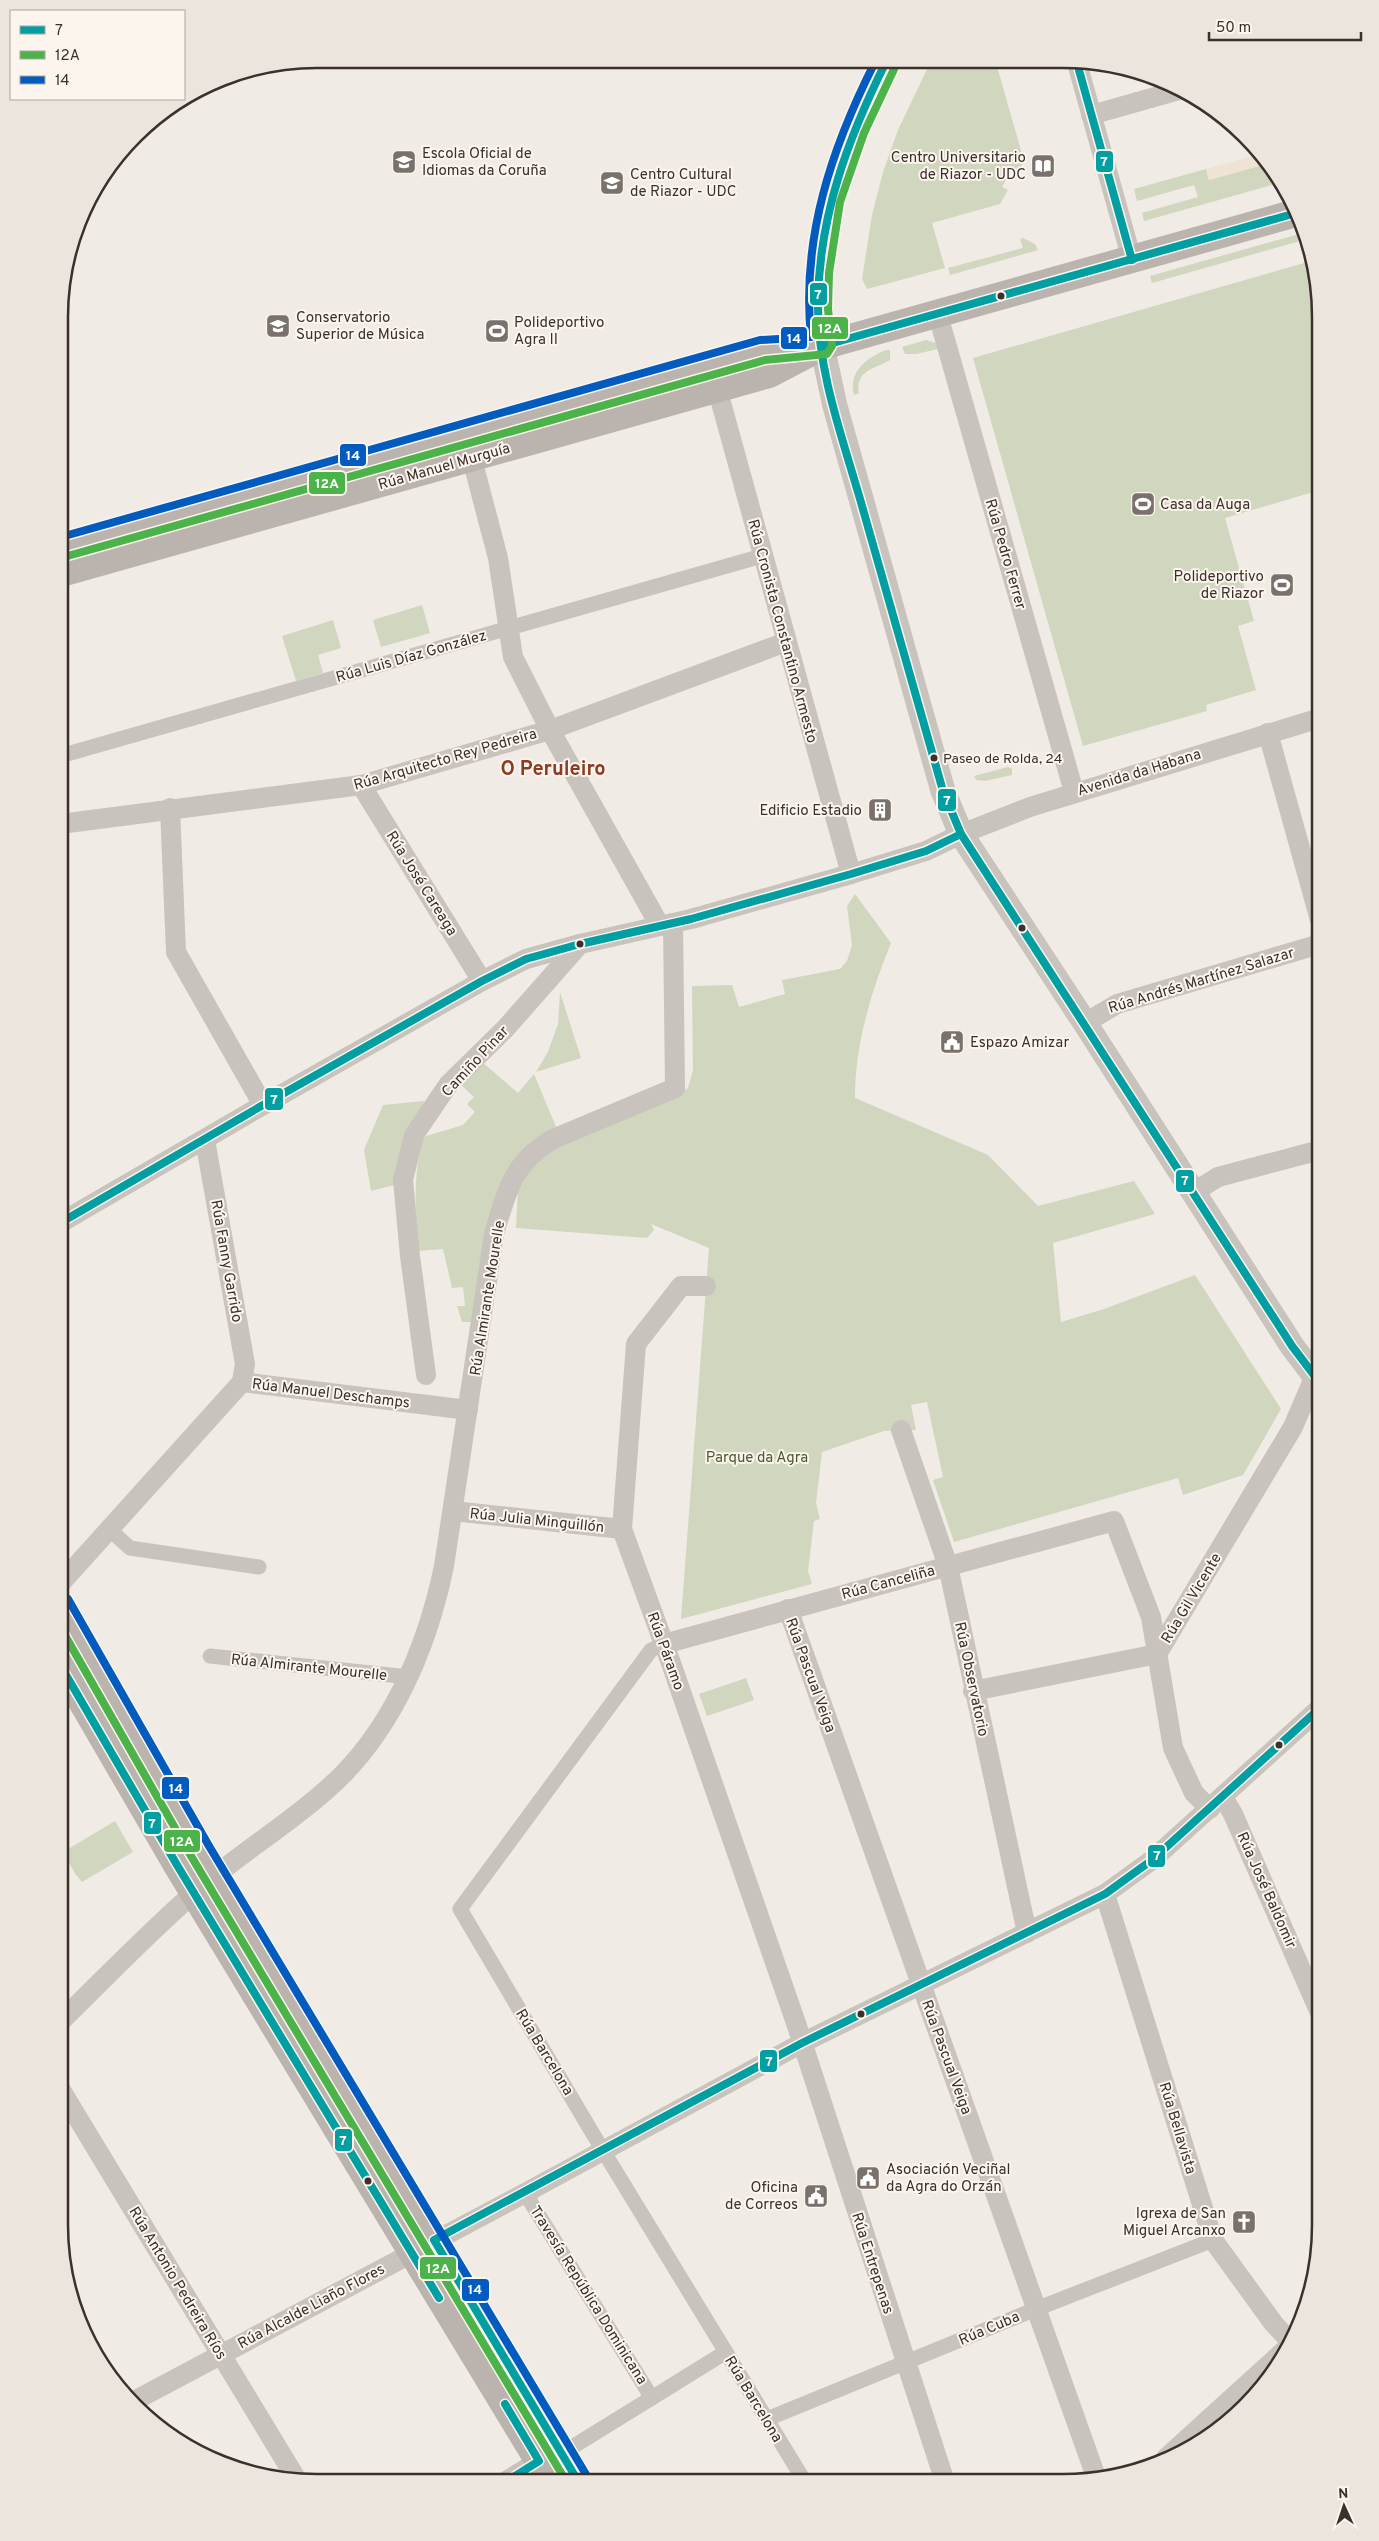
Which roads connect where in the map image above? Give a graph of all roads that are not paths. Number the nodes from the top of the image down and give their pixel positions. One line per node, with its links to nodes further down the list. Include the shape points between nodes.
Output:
1 (883, 68): 8 (street, via 836,175 819,282)
2 (1078, 68): 4 (street)
3 (1172, 92): 4 (street)
4 (1091, 116): 6 (street)
5 (1290, 215): 6 (main road, Rúa Manuel Murguía)
6 (1132, 260): 7 (main road, Rúa Manuel Murguía)
7 (938, 314): 8 (main road, Rúa Manuel Murguía); 21 (street, Rúa Pedro Ferrer)
8 (822, 346): 9 (main road, Rúa Manuel Murguía, via 770,374); 11 (main road, Rúa Manuel Murguía, via 763,350); 24 (street, via 834,406 938,772)
9 (717, 388): 10 (main road, Rúa Manuel Murguía); 12 (street, Rúa Cronista Constantino Armesto)
10 (472, 459): 13 (main road, Rúa Manuel Murguía); 14 (street, via 498,558)
11 (68, 546)
12 (762, 556): 14 (street, Rúa Luis Díaz González); 15 (street, Rúa Cronista Constantino Armesto)
13 (68, 571)
14 (508, 628): 17 (street, via 513,657); 19 (street, Rúa Luis Díaz González)
15 (786, 642): 17 (street, Rúa Arquitecto Rey Pedreira); 25 (street, Rúa Cronista Constantino Armesto)
16 (1312, 720): 18 (street, Avenida da Habana)
17 (550, 730): 20 (street, Rúa Arquitecto Rey Pedreira); 27 (street)
18 (1268, 733): 21 (street, Avenida da Habana); 26 (street)
19 (68, 754)
20 (362, 785): 22 (street, Rúa Arquitecto Rey Pedreira); 30 (street, Rúa José Careaga)
21 (1074, 792): 24 (street, Avenida da Habana)
22 (170, 808): 23 (street, Rúa Arquitecto Rey Pedreira); 32 (street, via 176,952)
23 (68, 823)
24 (961, 834): 25 (street, Avenida da Habana, via 926,851); 31 (street)
25 (851, 874): 27 (street, Avenida da Habana)
26 (1312, 891)
27 (666, 924): 28 (street, Avenida da Habana); 42 (street, Rúa Almirante Mourelle, via 675,1088 553,1139 536,1148 522,1162 507,1191 494,1234)
28 (580, 944): 30 (street, Avenida da Habana, via 526,959); 39 (street, Camiño Pinar, via 505,1028 448,1085 414,1135 403,1180)
29 (1312, 946): 31 (street, Rúa Andrés Martínez Salazar, via 1108,1007)
30 (482, 980): 32 (street, Avenida da Habana)
31 (1085, 1023): 35 (street)
32 (263, 1105): 33 (street, Avenida da Habana)
33 (205, 1140): 36 (street, Avenida da Habana); 40 (street, Rúa Fanny Garrido, via 245,1364)
34 (1312, 1152): 35 (street, via 1218,1177)
35 (1194, 1192): 38 (street)
36 (68, 1218)
37 (706, 1286): 46 (street, Rúa Páramo, via 681,1286 636,1344)
38 (1312, 1373)
39 (426, 1375)
40 (242, 1382): 42 (street, Rúa Manuel Deschamps); 47 (street, Rúa Manuel Deschamps)
41 (1312, 1393): 54 (street, Rúa Gil Vicente)
42 (468, 1410): 44 (street, Rúa Almirante Mourelle)
43 (901, 1430): 48 (street, Rúa Observatorio)
44 (453, 1512): 46 (street, Rúa Julia Minguillón); 57 (street, Rúa Almirante Mourelle, via 437,1602)
45 (1114, 1521): 48 (street, Rúa Canceliña); 54 (street, Rúa José Baldomir, via 1150,1617)
46 (622, 1529): 53 (street, Rúa Páramo)
47 (110, 1530): 49 (street, via 130,1548); 50 (street, Rúa Manuel Deschamps)
48 (948, 1566): 51 (street, Rúa Canceliña); 58 (street, Rúa Observatorio)
49 (259, 1567)
50 (68, 1576)
51 (788, 1609): 53 (street, Rúa Canceliña); 64 (street, Rúa Pascual Veiga)
52 (68, 1620): 61 (main road)
53 (664, 1644): 67 (street, Rúa Páramo); 69 (street, Rúa Barcelona, via 651,1650 460,1909)
54 (1157, 1654): 58 (street, Rúa Gil Vicente); 60 (street, Rúa José Baldomir, via 1173,1748 1194,1793)
55 (210, 1656): 57 (street, Rúa Almirante Mourelle)
56 (68, 1676): 61 (main road)
57 (409, 1677): 61 (street, Rúa Almirante Mourelle, via 377,1731 345,1772 300,1812)
58 (973, 1691): 63 (street, Rúa Observatorio)
59 (1312, 1721): 60 (street, Rúa Alcalde Liaño Flores)
60 (1217, 1803): 62 (street, Rúa Alcalde Liaño Flores, via 1152,1860); 65 (street, Rúa José Baldomir, via 1233,1814)
61 (204, 1884): 66 (street, Rúa Almirante Mourelle); 72 (main road)
62 (1105, 1894): 63 (street, Rúa Alcalde Liaño Flores); 71 (street, Rúa Bellavista)
63 (1027, 1933): 64 (street, Rúa Alcalde Liaño Flores)
64 (922, 1985): 67 (street, Rúa Alcalde Liaño Flores); 73 (street, Rúa Pascual Veiga)
65 (1312, 1995)
66 (68, 2014)
67 (802, 2042): 69 (street, Rúa Alcalde Liaño Flores); 77 (street, Rúa Entrepenas)
68 (68, 2101): 76 (street, Rúa Antonio Pedreira Ríos)
69 (604, 2151): 70 (street, Rúa Alcalde Liaño Flores); 75 (street, Rúa Barcelona)
70 (525, 2193): 72 (street, Rúa Alcalde Liaño Flores); 79 (street, Travesía República Dominicana)
71 (1213, 2240): 73 (street, Rúa Cuba); 74 (street, Rúa Bellavista, via 1274,2324)
72 (422, 2246): 76 (street, Rúa Alcalde Liaño Flores); 83 (main road)
73 (1036, 2309): 77 (street, Rúa Cuba); 84 (street, Rúa Pascual Veiga)
74 (1280, 2346)
75 (726, 2352): 79 (street); 81 (street, Rúa Barcelona)
76 (221, 2354): 80 (street, Rúa Alcalde Liaño Flores); 85 (street, Rúa Antonio Pedreira Ríos)
77 (905, 2364): 81 (street, Rúa Cuba); 89 (street, Rúa Entrepenas)
78 (1268, 2366): 82 (street)
79 (652, 2398): 83 (street)
80 (138, 2399)
81 (767, 2419): 88 (street, Rúa Barcelona)
82 (1184, 2442)
83 (550, 2465): 86 (street); 87 (main road)
84 (1094, 2471)
85 (292, 2472)
86 (525, 2474)
87 (566, 2474)
88 (799, 2474)
89 (942, 2474)

